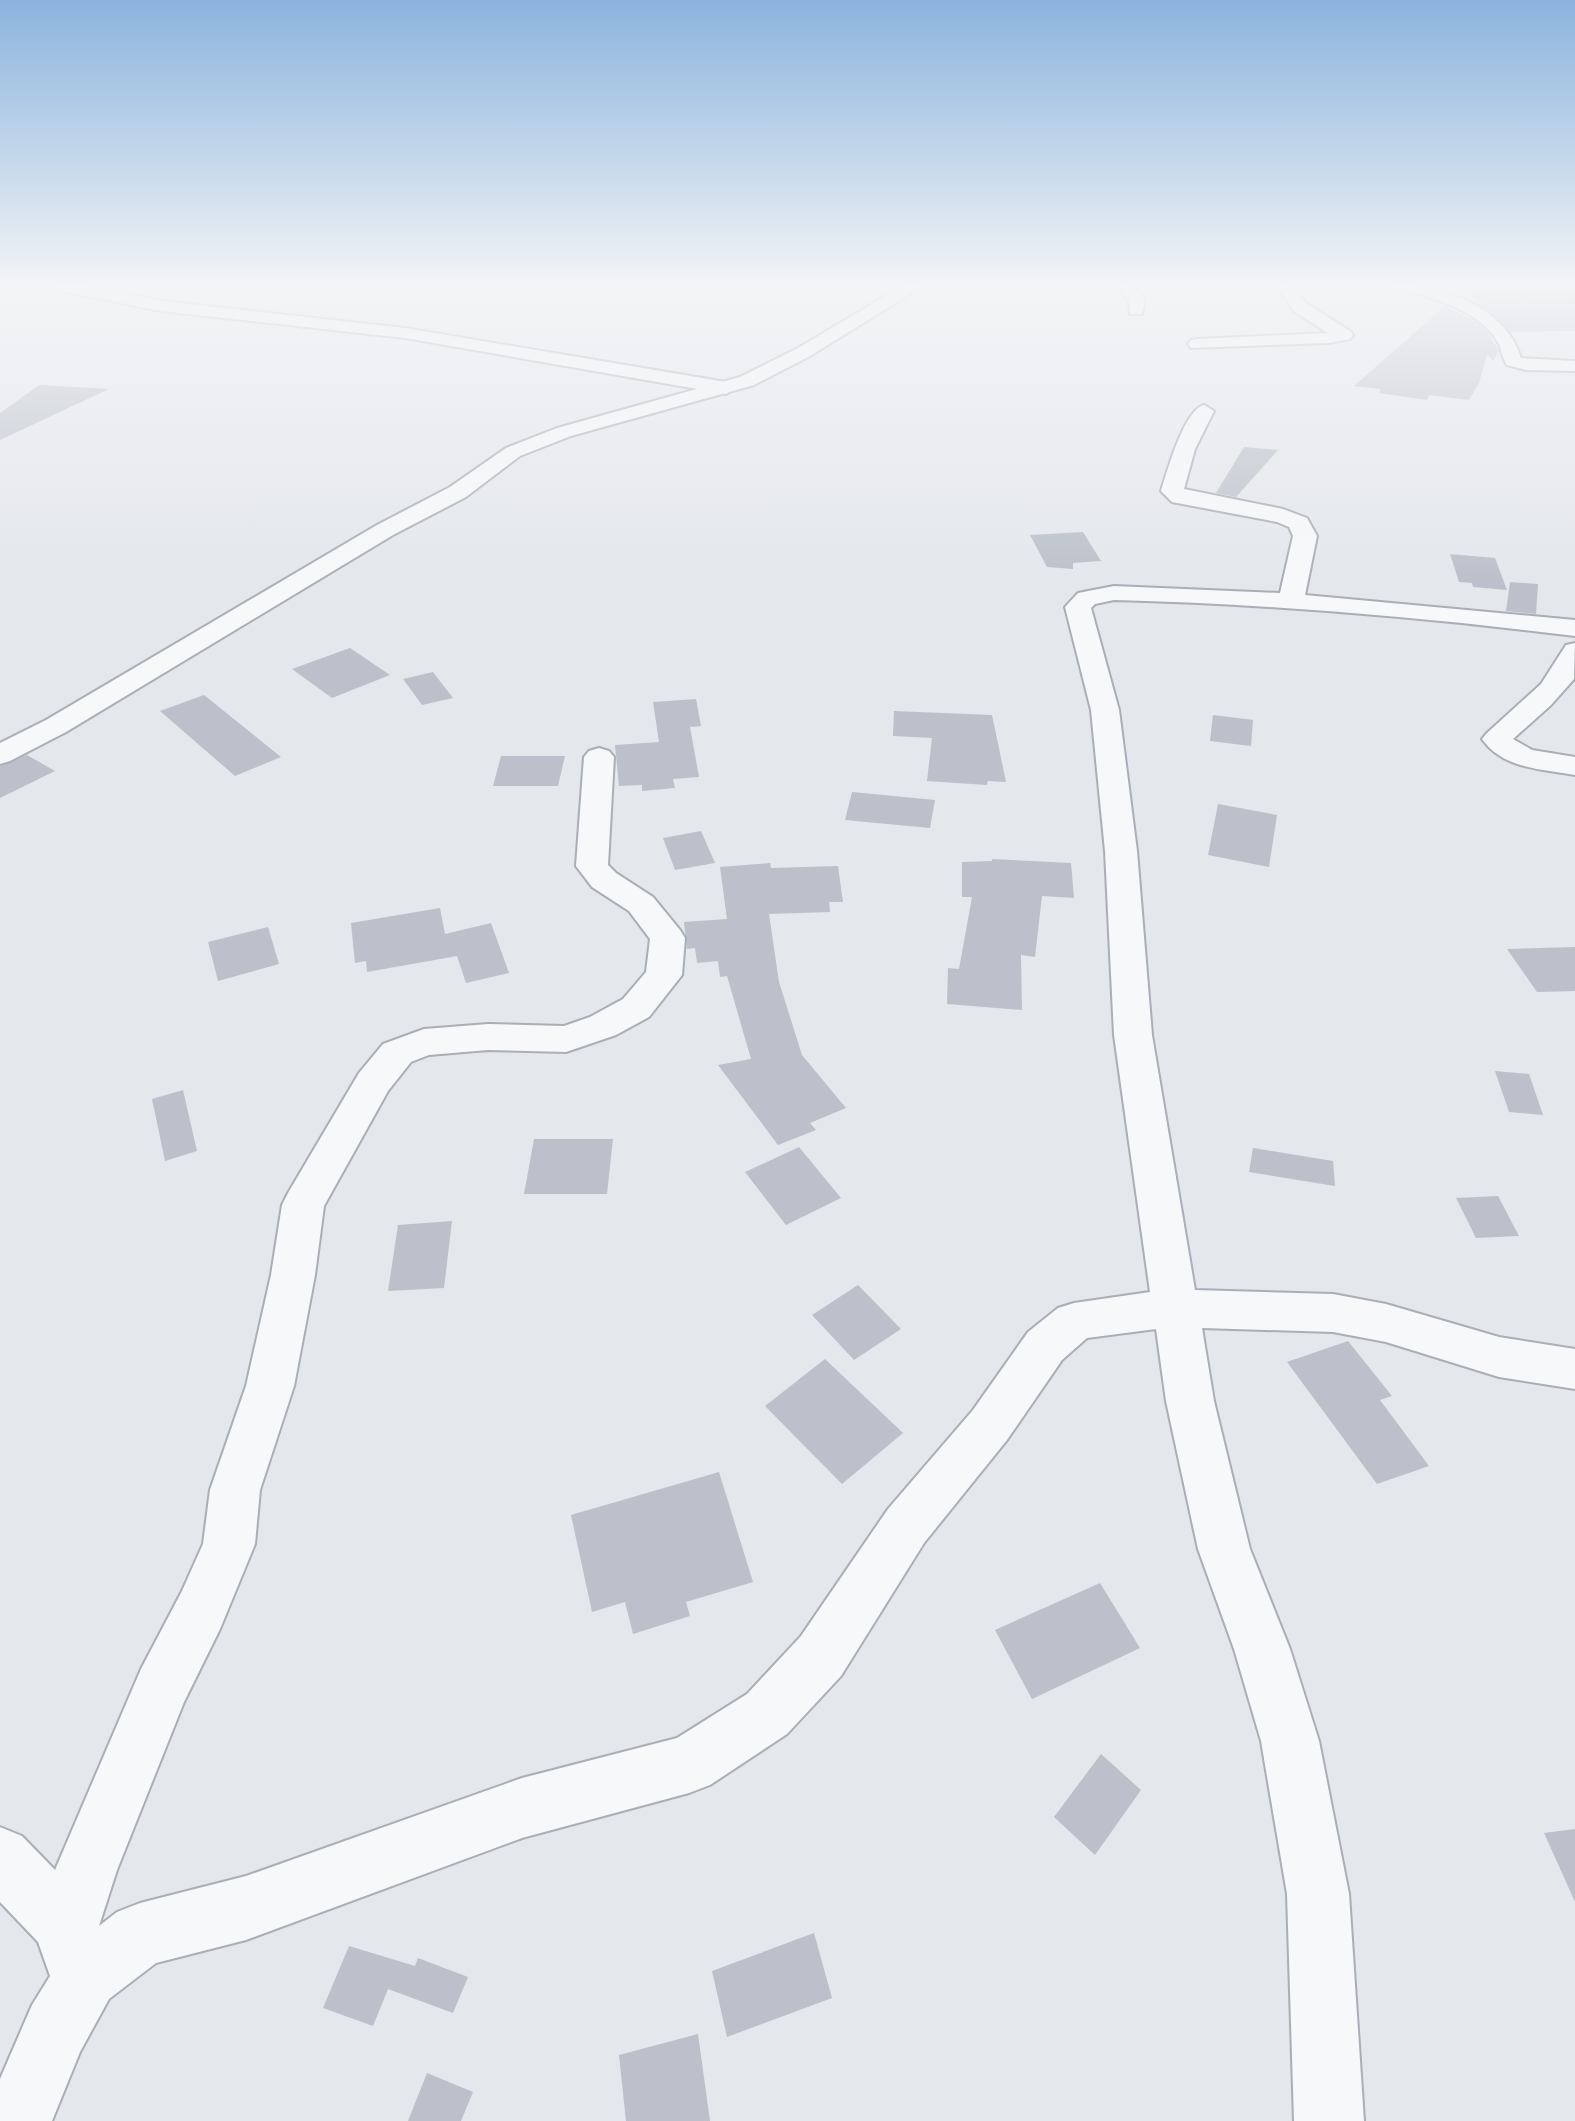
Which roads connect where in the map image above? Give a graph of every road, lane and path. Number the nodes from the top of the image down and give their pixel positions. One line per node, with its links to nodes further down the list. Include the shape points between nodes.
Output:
1 (697, 383): 3 (street)
2 (741, 383): 3 (street)
3 (726, 388): 8 (street, via 564,432 513,452 458,492)
4 (1204, 411): 5 (street, via 1185,449 1172,491 1180,497 1283,516 1298,523 1305,536)
5 (1291, 601): 6 (street); 11 (street, via 1114,593 1087,598 1078,607 1105,710 1121,851 1133,1035)
6 (1567, 627): 7 (street)
7 (1575, 650): 10 (street, via 1550,694 1497,739 1516,754)
8 (0, 755)
9 (599, 757): 14 (street, via 592,866 604,880 640,904 668,938 664,975 636,1008 603,1026 566,1038 424,1042 397,1053 373,1083 303,1205 270,1386 235,1490 229,1544 161,1689 87,1868)
10 (1575, 766)
11 (1178, 1308): 12 (street, via 1333,1313 1386,1323 1499,1357); 14 (street, via 1074,1322 1045,1346 990,1425 906,1526 821,1656 767,1714 689,1764 522,1808 246,1908); 16 (street, via 1190,1401 1224,1549 1262,1649 1292,1754 1318,1894)
12 (1575, 1369)
13 (0, 1858): 14 (street)
14 (77, 1951): 15 (street, via 56,2029)
15 (16, 2121)
16 (1329, 2121)

